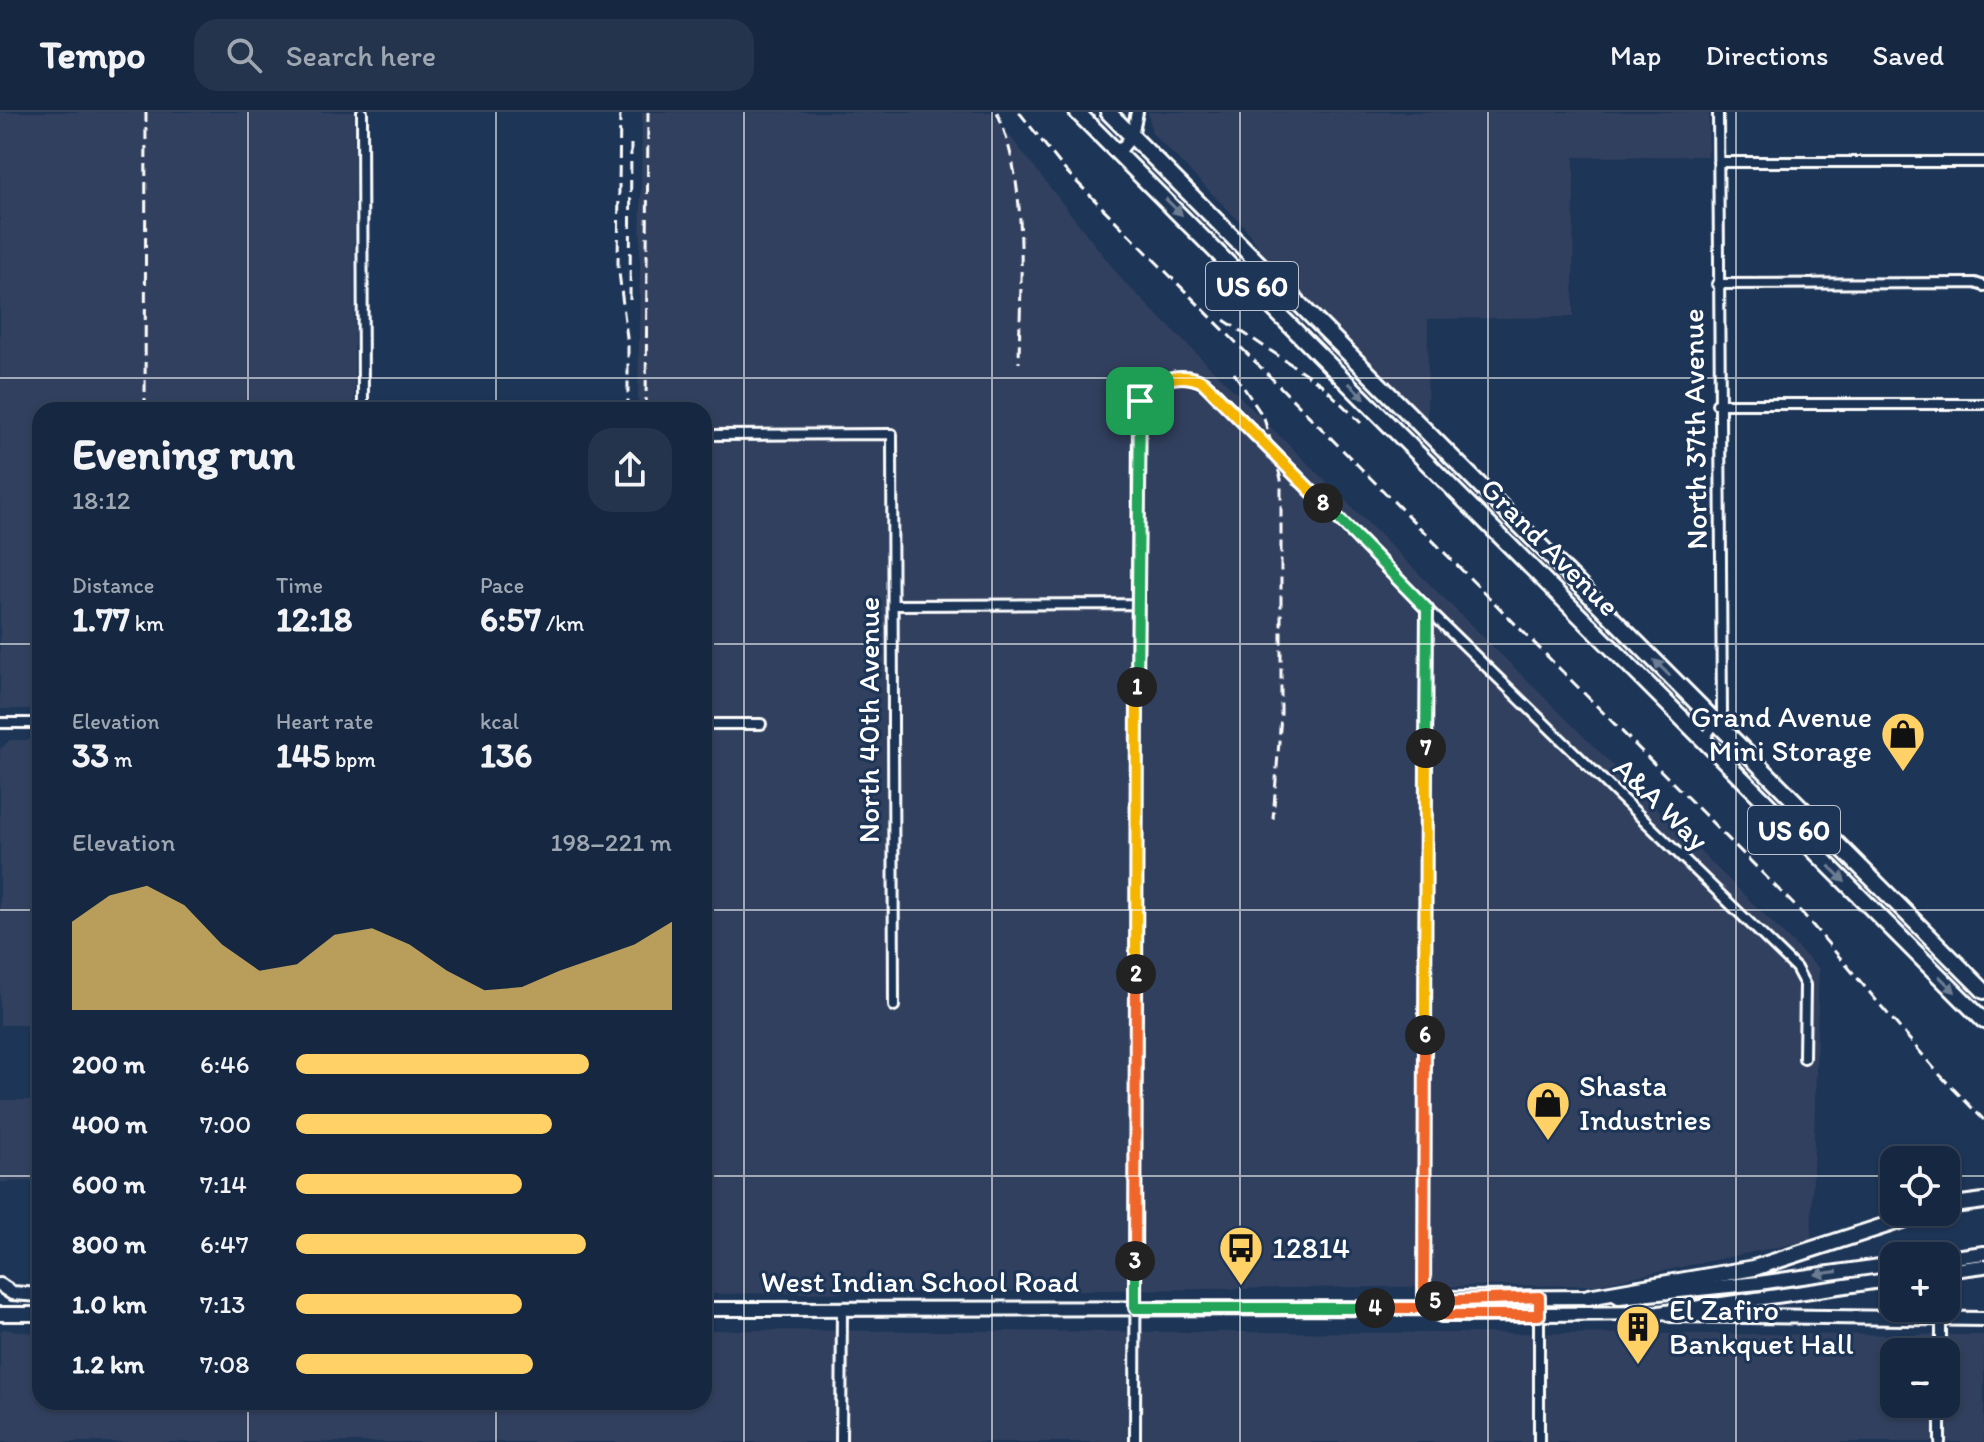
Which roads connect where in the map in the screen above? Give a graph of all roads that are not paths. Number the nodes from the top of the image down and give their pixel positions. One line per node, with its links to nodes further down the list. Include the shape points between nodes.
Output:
1 (362, 112): 12 (street)
2 (1077, 112): 7 (highway, Grand Avenue / US 60)
3 (1108, 112): 6 (highway, Grand Avenue / US 60)
4 (1137, 112): 6 (street)
5 (1718, 112): 8 (street, North 37th Avenue)
6 (1132, 136): 7 (street); 16 (highway, Grand Avenue / US 60)
7 (1119, 152): 17 (highway, Grand Avenue / US 60, one-way to 17)
8 (1718, 162): 9 (street); 10 (street, North 37th Avenue)
9 (1984, 162)
10 (1717, 284): 11 (street); 13 (street, North 37th Avenue)
11 (1984, 286)
12 (363, 402)
13 (1717, 404): 14 (street); 23 (street, North 37th Avenue, via 1723,490)
14 (1984, 404)
15 (712, 435): 19 (street, North 40th Avenue, via 892,434)
16 (1430, 436): 17 (highway); 23 (highway, Grand Avenue / US 60, one-way to 16)
17 (1416, 449): 26 (highway, Grand Avenue / US 60)
18 (1137, 604): 19 (street); 20 (street, A&A Way, via 1140,401 1150,388 1178,376 1203,382); 47 (street)
19 (894, 605): 30 (street, North 40th Avenue)
20 (1427, 609): 32 (street, A&A Way, via 1796,968 1805,985); 48 (street)
21 (0, 723): 22 (street)
22 (32, 723)
23 (1718, 723): 26 (street); 27 (highway, Grand Avenue / US 60)
24 (712, 724): 25 (street)
25 (761, 724)
26 (1704, 739): 28 (highway, Grand Avenue / US 60, one-way to 28)
27 (1936, 941): 28 (highway); 29 (highway, Grand Avenue / US 60)
28 (1910, 947): 31 (highway, Grand Avenue / US 60, one-way to 31)
29 (1983, 990)
30 (894, 1006)
31 (1984, 1021)
32 (1804, 1058)
33 (1984, 1201): 34 (highway)
34 (1960, 1204)
35 (1884, 1226): 45 (highway, via 1754,1268)
36 (1984, 1253): 37 (main road)
37 (1960, 1256)
38 (1880, 1266): 45 (main road, West Indian School Road, one-way to 45, via 1683,1292)
39 (1984, 1266): 40 (main road)
40 (1960, 1269)
41 (1880, 1281): 50 (main road, West Indian School Road)
42 (0, 1285): 43 (main road, via 12,1293)
43 (32, 1294)
44 (1539, 1297): 45 (main road, West Indian School Road); 48 (main road, West Indian School Road, via 1440,1298); 53 (street)
45 (1588, 1297)
46 (842, 1308): 47 (main road, West Indian School Road); 49 (main road, West Indian School Road); 58 (street)
47 (1135, 1308): 48 (main road, West Indian School Road); 59 (street)
48 (1424, 1308): 53 (main road, West Indian School Road, via 1442,1315)
49 (712, 1309)
50 (1659, 1313): 53 (main road, West Indian School Road); 54 (main road, via 1692,1318)
51 (0, 1314): 52 (main road)
52 (32, 1314)
53 (1539, 1315): 60 (street)
54 (1880, 1318)
55 (1960, 1318): 56 (main road)
56 (1984, 1319)
57 (1940, 1418): 61 (street)
58 (841, 1442)
59 (1135, 1442)
60 (1539, 1442)
61 (1940, 1442)

